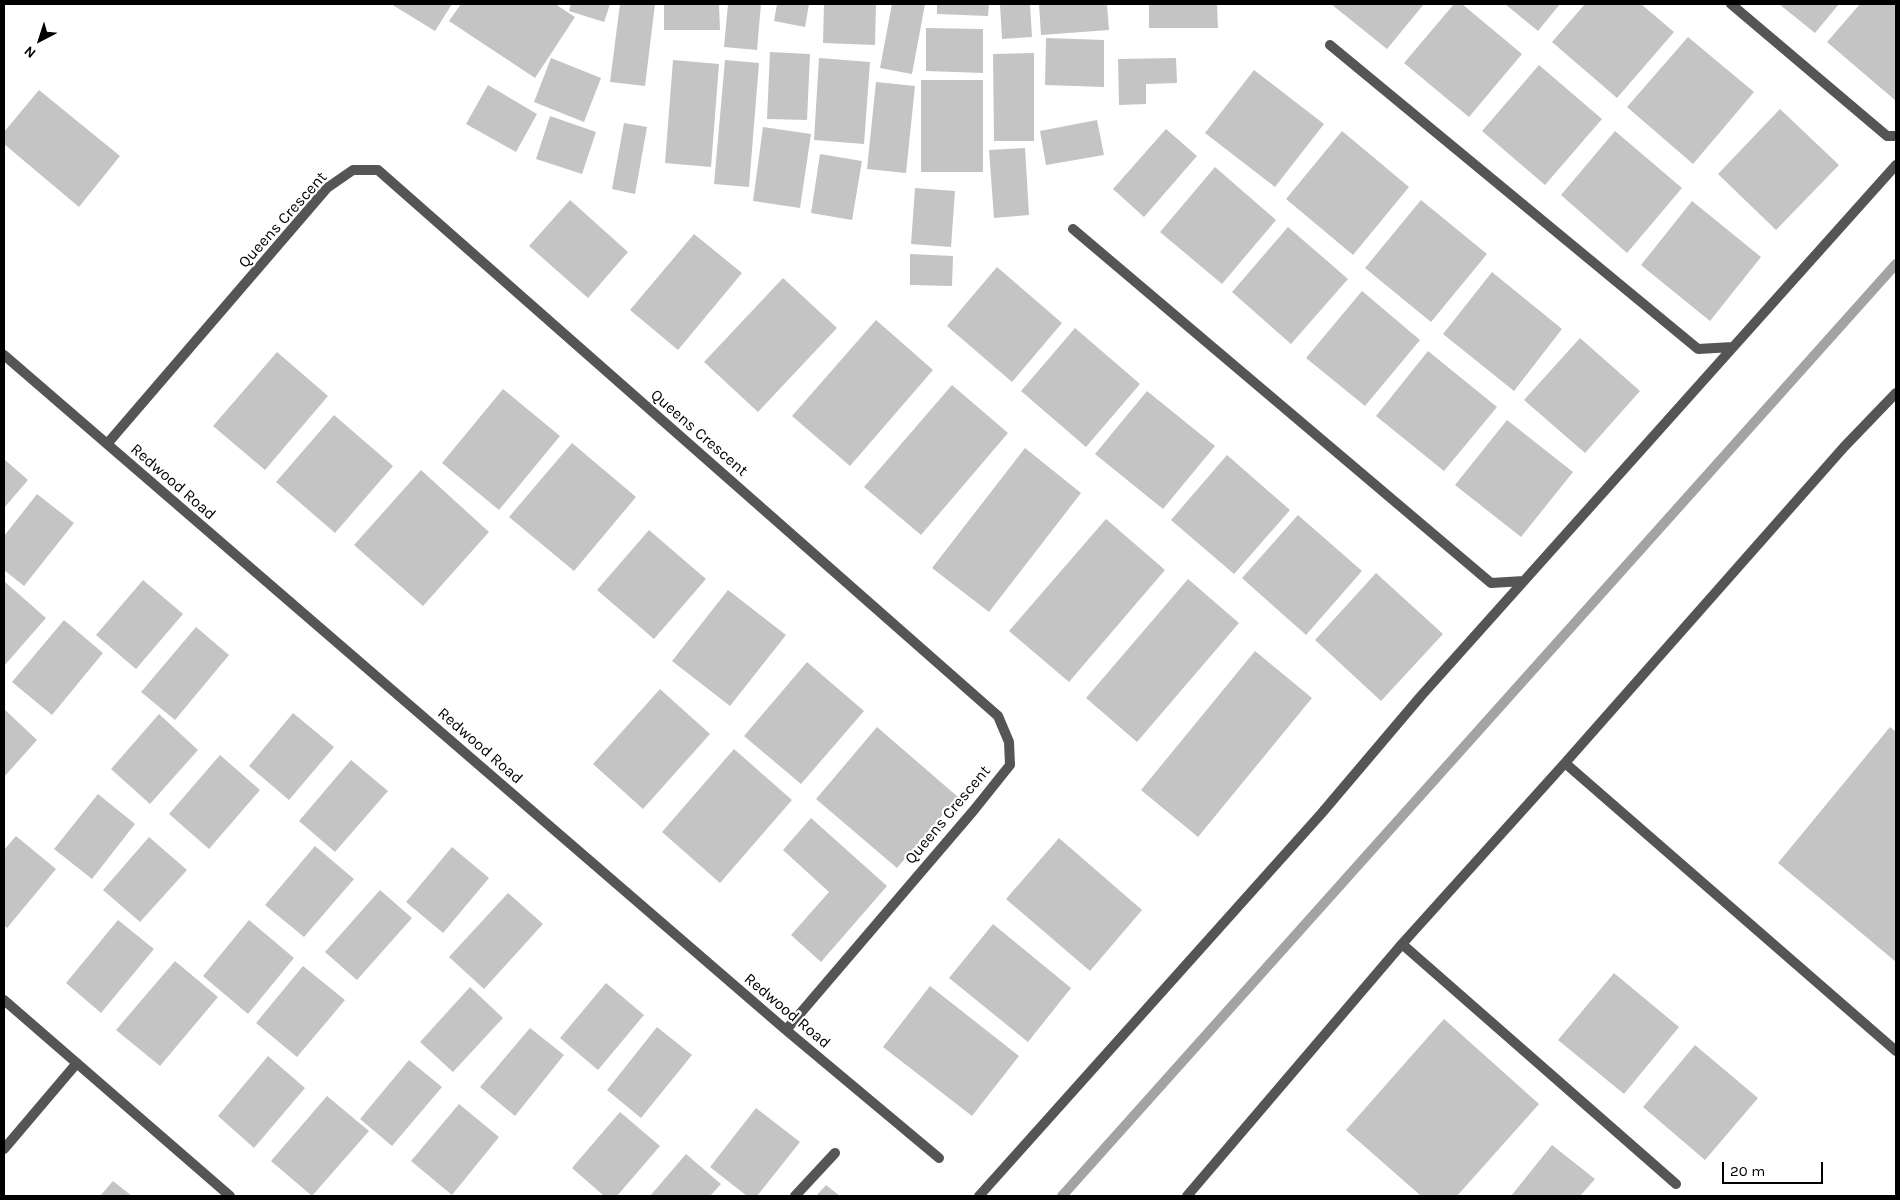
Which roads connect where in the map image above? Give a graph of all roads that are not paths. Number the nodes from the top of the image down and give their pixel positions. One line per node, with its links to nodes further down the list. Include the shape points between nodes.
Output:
1 (1731, 4): 3 (street, via 1887,136)
2 (1330, 46): 6 (street, via 1698,349)
3 (1896, 136)
4 (1896, 164): 6 (street)
5 (1073, 229): 10 (street, via 1490,583)
6 (1733, 348): 10 (street)
7 (4, 355): 9 (street, Redwood Road)
8 (1896, 395): 11 (street, via 1844,447)
9 (107, 444): 14 (street, Redwood Road); 14 (street, Queens Crescent, via 327,188 353,170 378,170 998,716 1009,742 1010,765)
10 (1524, 581): 23 (street, via 1321,814)
11 (1565, 763): 12 (street); 15 (street)
12 (1402, 944): 20 (street); 24 (street)
13 (4, 1000): 16 (street)
14 (786, 1030): 19 (street, Redwood Road)
15 (1896, 1051)
16 (77, 1063): 17 (street); 21 (street)
17 (4, 1149)
18 (835, 1153): 22 (street)
19 (939, 1158)
20 (1676, 1184)
21 (230, 1196)
22 (795, 1196)
23 (979, 1196)
24 (1187, 1196)

